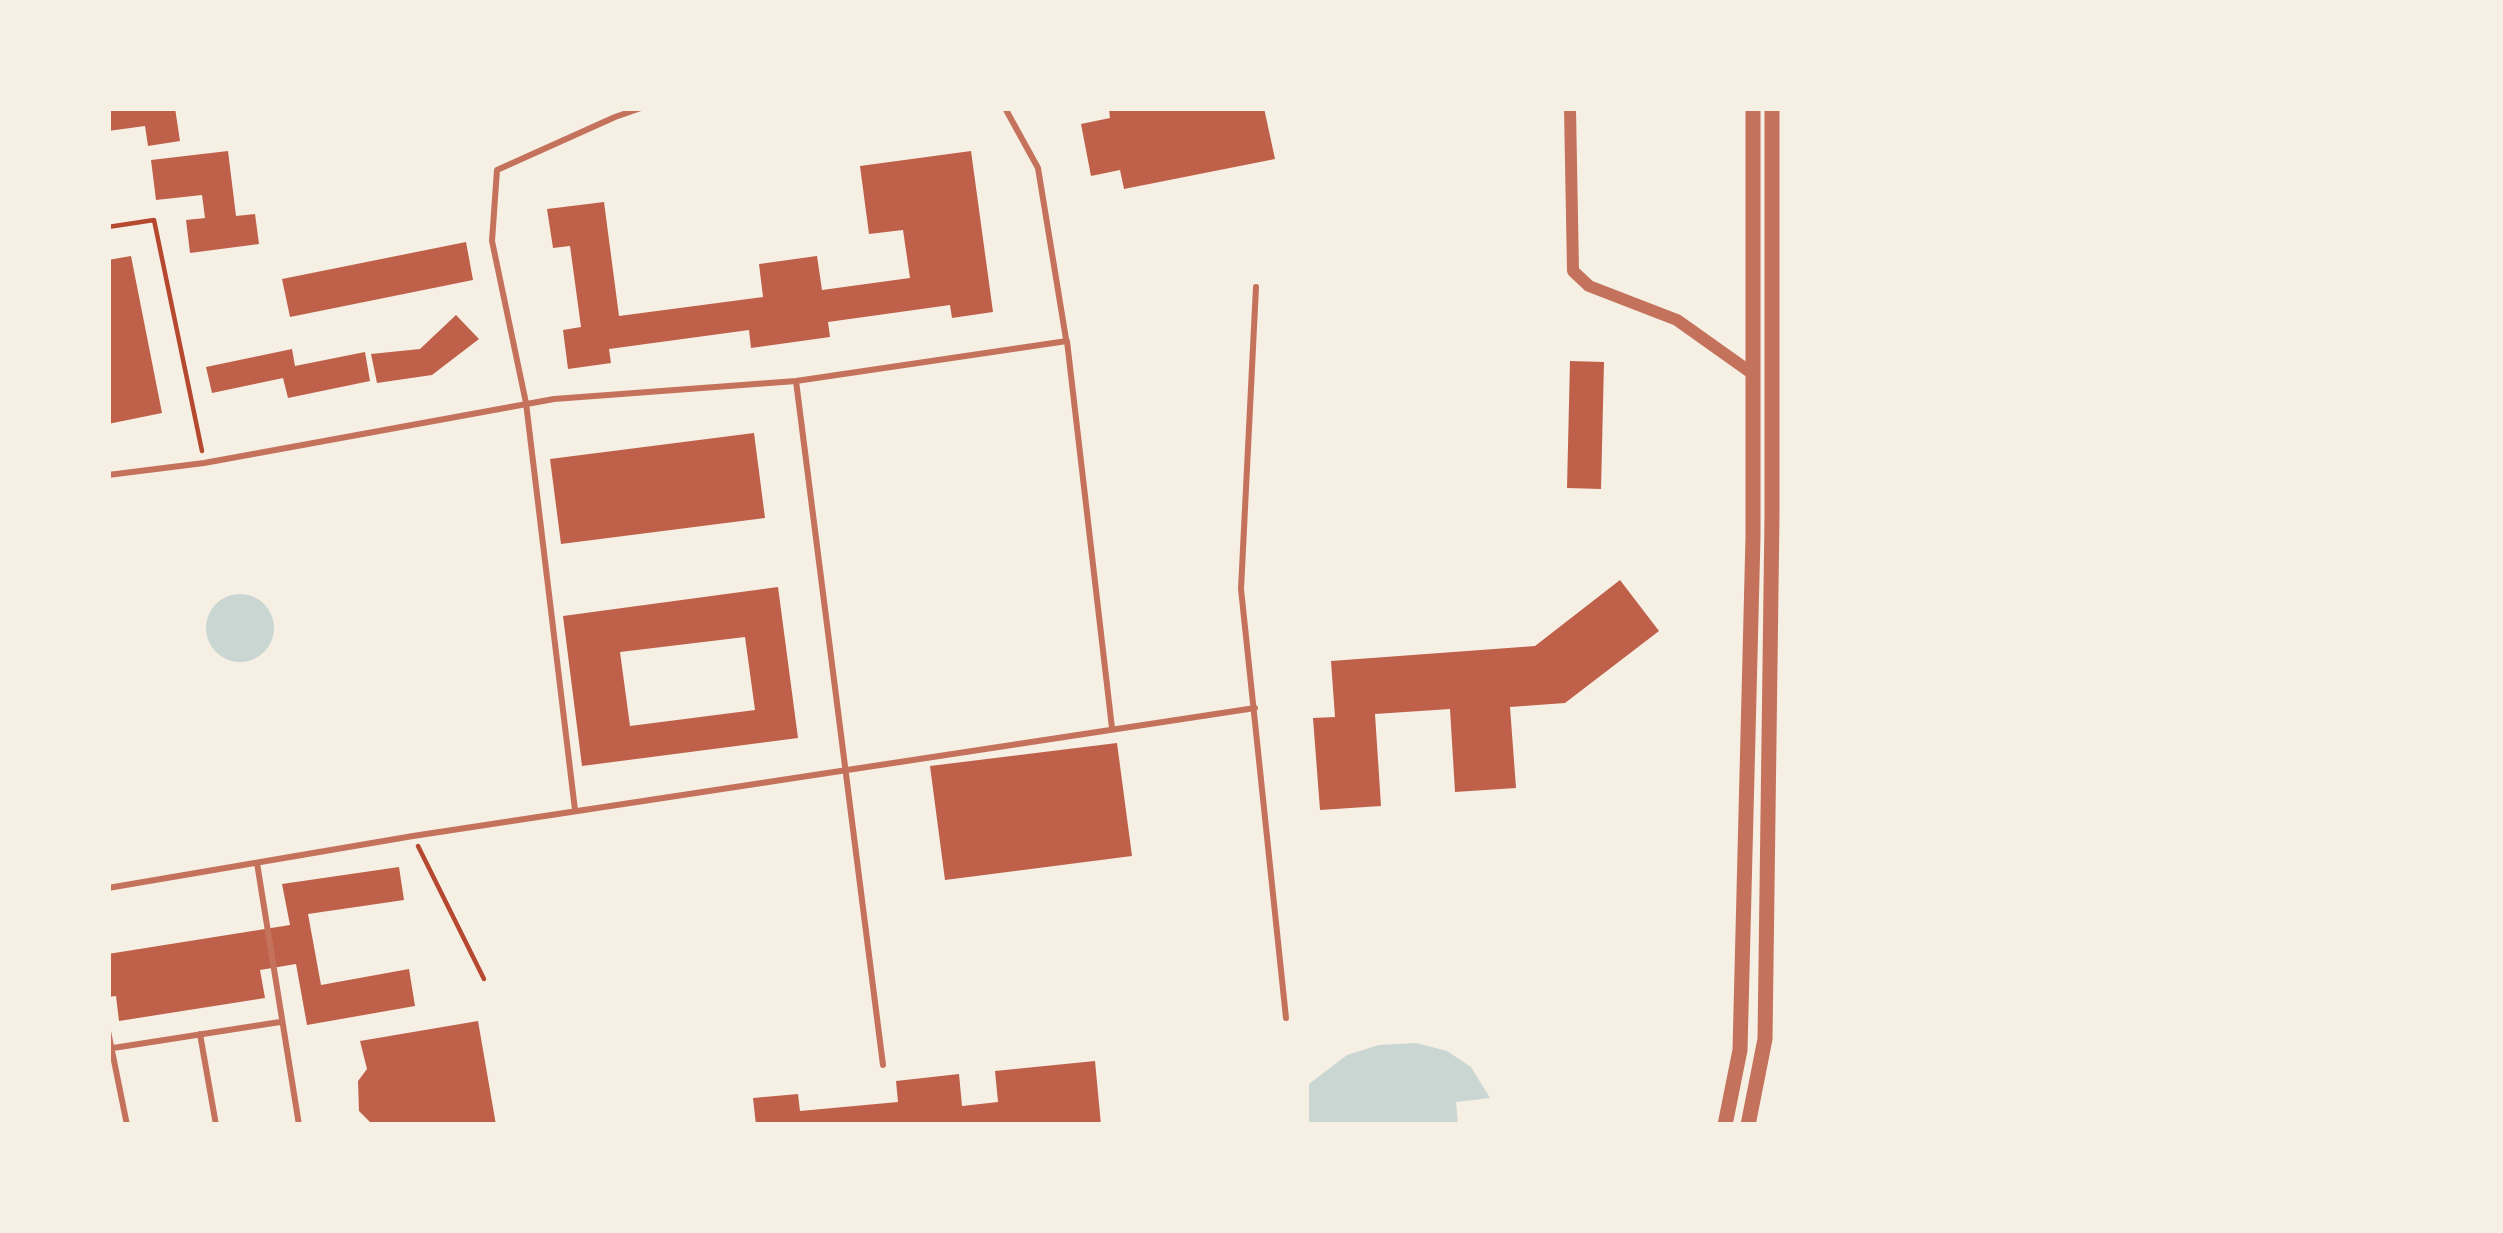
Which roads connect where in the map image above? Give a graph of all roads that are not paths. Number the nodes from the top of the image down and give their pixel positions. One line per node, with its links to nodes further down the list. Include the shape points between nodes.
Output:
1 (640, 108): 10 (lane, via 497,170 491,241)
2 (1005, 108): 7 (lane, via 1038,168)
3 (1570, 108): 8 (street, via 1573,271 1588,286 1677,320)
4 (1753, 108): 8 (street)
5 (1772, 108): 28 (street, via 1765,1040)
6 (1256, 287): 12 (lane, via 1241,589)
7 (1066, 341): 9 (lane); 13 (lane)
8 (1753, 374): 27 (street, via 1739,1050)
9 (796, 381): 10 (lane); 14 (lane)
10 (526, 403): 11 (lane); 15 (lane)
11 (108, 476)
12 (1256, 708): 13 (lane); 18 (lane)
13 (1112, 728): 14 (lane)
14 (847, 771): 15 (lane); 23 (lane)
15 (575, 810): 16 (lane)
16 (257, 863): 17 (lane); 19 (lane)
17 (108, 888)
18 (1286, 1018)
19 (280, 1022): 21 (lane); 26 (lane)
20 (108, 1031): 22 (lane)
21 (200, 1034): 22 (lane); 25 (lane)
22 (113, 1048): 24 (lane)
23 (883, 1065)
24 (127, 1125)
25 (216, 1125)
26 (298, 1125)
27 (1725, 1125)
28 (1748, 1125)

